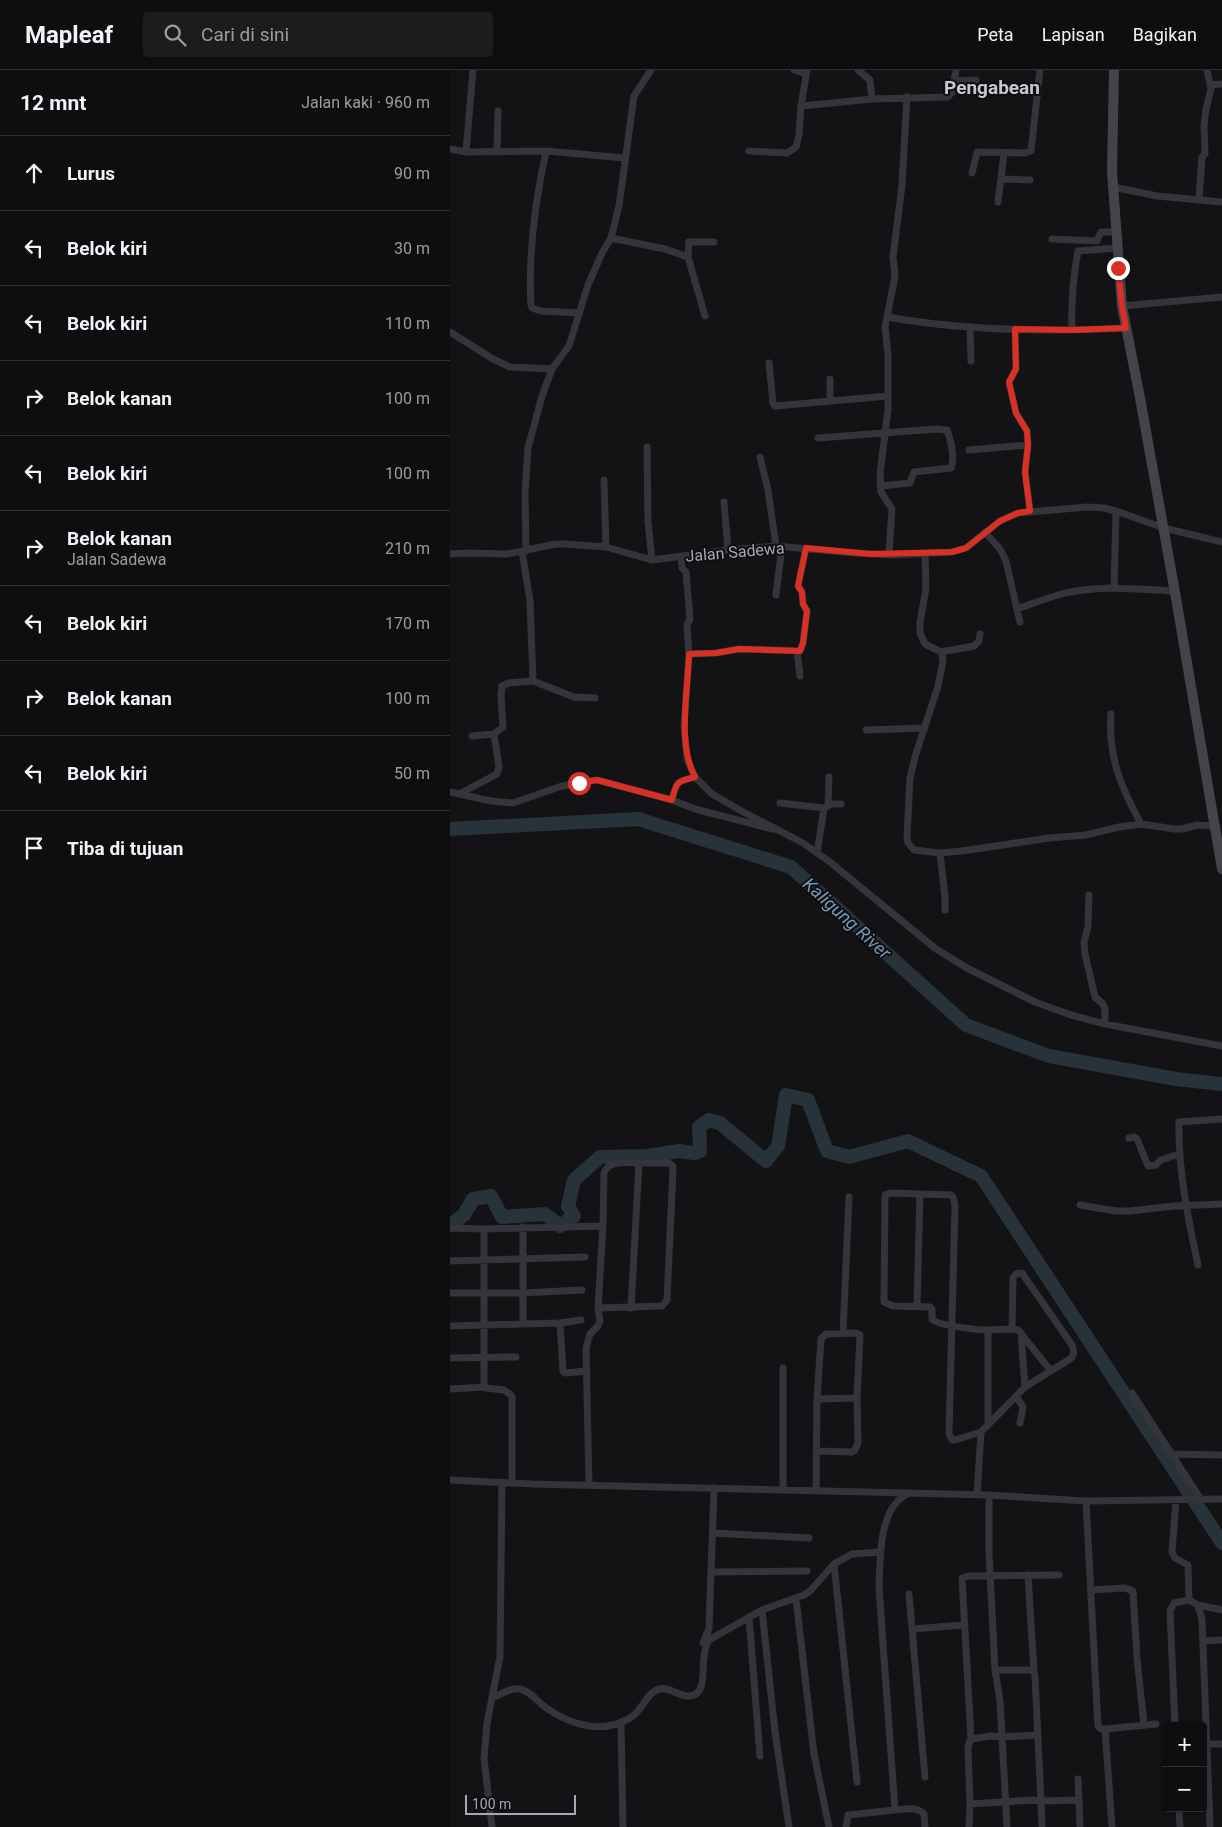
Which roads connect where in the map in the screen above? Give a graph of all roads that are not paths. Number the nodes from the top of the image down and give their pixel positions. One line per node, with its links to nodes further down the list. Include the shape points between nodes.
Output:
1 (473, 70): 22 (street)
2 (651, 70): 24 (street, via 634,96)
3 (794, 70): 9 (street)
4 (858, 70): 15 (street, via 870,80)
5 (956, 70): 11 (street)
6 (1040, 70): 23 (street, via 1031,151)
7 (1114, 70): 28 (main road)
8 (1207, 70): 13 (street)
9 (807, 72): 16 (street)
10 (976, 80): 11 (street)
11 (954, 81): 14 (street, via 948,97)
12 (1222, 84): 13 (street)
13 (1210, 85): 29 (street)
14 (907, 97): 15 (street); 42 (street, via 902,185 893,257 895,276)
15 (872, 99): 16 (street)
16 (801, 106): 21 (street, via 798,142 792,150)
17 (498, 111): 19 (street)
18 (450, 149): 22 (street)
19 (497, 151): 20 (street); 22 (street)
20 (546, 151): 24 (street); 40 (street, via 531,246 531,304 532,308 541,311)
21 (748, 151)
22 (466, 152)
23 (1004, 154): 25 (street, via 977,152); 26 (street)
24 (625, 158): 33 (street)
25 (972, 173)
26 (1002, 179): 27 (street); 30 (street)
27 (1030, 180)
28 (1113, 187): 29 (street); 32 (main road)
29 (1199, 200): 31 (street)
30 (998, 202)
31 (1222, 202)
32 (1116, 232): 34 (street, via 1101,232 1097,241); 36 (main road)
33 (611, 238): 37 (street, via 646,244); 40 (street, via 602,252)
34 (1052, 239)
35 (714, 242): 37 (street, via 689,242)
36 (1117, 248): 39 (main road); 46 (street, via 1078,251 1071,307)
37 (688, 257): 41 (street)
38 (1222, 297): 39 (street)
39 (1122, 306): 44 (main road)
40 (579, 313): 50 (street, via 566,351)
41 (705, 316)
42 (888, 317): 43 (street); 52 (street, via 885,336)
43 (970, 327): 45 (street); 48 (street)
44 (1126, 328): 46 (street); 65 (main road)
45 (1015, 329): 46 (street); 56 (street, via 1016,369 1009,382 1016,413 1027,431)
46 (1072, 330)
47 (450, 332): 50 (street, via 510,367)
48 (971, 361)
49 (769, 363): 53 (street, via 775,406)
50 (552, 369): 74 (street, via 528,448)
51 (830, 379): 53 (street)
52 (888, 396): 53 (street); 54 (street)
53 (830, 401)
54 (886, 433): 55 (street); 61 (street); 61 (street, via 947,430 952,464 951,468 914,472 908,483)
55 (818, 438)
56 (1028, 445): 58 (street); 63 (street, via 1025,472)
57 (647, 447): 76 (street)
58 (969, 450)
59 (760, 457): 69 (street)
60 (604, 480): 68 (street)
61 (880, 486): 73 (street, via 882,496 892,510)
62 (724, 502): 70 (street)
63 (1030, 511): 64 (street, Jalan Sadewa, via 1104,508); 66 (street, Jalan Sadewa, via 1011,516)
64 (1116, 511): 65 (street, Jalan Sadewa); 78 (street)
65 (1160, 527): 67 (street, Jalan Sadewa); 79 (main road)
66 (989, 537): 75 (street, Jalan Sadewa, via 960,551); 81 (street, via 1006,561)
67 (1222, 542)
68 (606, 547): 74 (street, Jalan Sadewa, via 556,544); 76 (street, Jalan Sadewa)
69 (780, 548): 70 (street, Jalan Sadewa); 71 (street, Jalan Sadewa); 80 (street)
70 (728, 550): 77 (street, Jalan Sadewa)
71 (805, 553): 73 (street, Jalan Sadewa); 84 (street, via 798,588 807,613 803,643)
72 (450, 554): 74 (street, Jalan Sadewa)
73 (889, 554): 75 (street, Jalan Sadewa)
74 (524, 555): 88 (street, via 530,601)
75 (925, 559): 85 (street, via 926,588 920,633 924,644)
76 (652, 560): 77 (street, Jalan Sadewa)
77 (681, 560): 86 (street, via 690,603 687,625)
78 (1114, 588): 79 (street); 81 (street, via 1059,594)
79 (1175, 591): 104 (main road)
80 (776, 595)
81 (1017, 609): 82 (street)
82 (1020, 622)
83 (980, 634): 85 (street, via 974,646)
84 (797, 652): 86 (street, via 750,649); 87 (street)
85 (941, 652): 91 (street, via 943,661 938,686)
86 (689, 654): 95 (street, via 684,727 687,759)
87 (800, 676)
88 (533, 681): 89 (street, via 574,697); 93 (street, via 502,686 503,724)
89 (595, 698)
90 (1111, 714): 103 (street, via 1116,772)
91 (925, 728): 92 (street); 107 (street, via 910,778 907,836 914,850)
92 (866, 730)
93 (494, 734): 94 (street); 98 (street, via 497,774)
94 (472, 736)
95 (695, 777): 99 (street, via 678,782); 105 (street, via 712,794)
96 (829, 777): 102 (street)
97 (450, 792): 98 (street)
98 (459, 794): 99 (street, via 513,802 562,786 597,780)
99 (672, 800): 105 (street)
100 (780, 803): 102 (street)
101 (841, 804): 102 (street)
102 (826, 806): 106 (street)
103 (1141, 824): 104 (street, via 1174,829); 107 (street, via 1086,835)
104 (1214, 826): 108 (main road)
105 (778, 830): 106 (street)
106 (817, 853): 111 (street, via 909,929 951,958 1035,1002)
107 (940, 853): 110 (street)
108 (1222, 869)
109 (1089, 895): 111 (street, via 1085,954 1095,997 1105,1009)
110 (945, 910)
111 (1105, 1024): 112 (street)
112 (1222, 1046)
113 (1222, 1119): 115 (street, via 1179,1122)
114 (1128, 1138): 115 (street, via 1134,1136 1137,1139 1148,1166)
115 (1179, 1154): 121 (street)
116 (640, 1163): 122 (street, via 612,1164 606,1168); 137 (street); 137 (street, via 670,1163 673,1166 667,1300 662,1306)
117 (920, 1194): 135 (street); 135 (street, via 888,1194 884,1198 884,1302 893,1306); 141 (street, via 951,1195 954,1200)
118 (849, 1197): 147 (street)
119 (1222, 1204): 121 (street)
120 (1080, 1205): 121 (street, via 1130,1211)
121 (1186, 1207): 130 (street)
122 (604, 1226): 123 (street); 136 (street)
123 (523, 1227): 125 (street); 126 (street)
124 (450, 1228): 125 (street)
125 (484, 1229): 128 (street)
126 (523, 1258): 127 (street); 128 (street); 133 (street)
127 (585, 1258)
128 (484, 1260): 129 (street); 132 (street)
129 (450, 1261)
130 (1198, 1265)
131 (582, 1290): 133 (street)
132 (484, 1293): 133 (street); 134 (street); 143 (street)
133 (522, 1293): 140 (street)
134 (450, 1294)
135 (917, 1306): 141 (street, via 931,1308 933,1322)
136 (598, 1308): 137 (street); 152 (street, via 600,1321 587,1343)
137 (631, 1308)
138 (581, 1320): 139 (street)
139 (560, 1322): 140 (street); 152 (street, via 563,1371)
140 (523, 1324): 143 (street)
141 (952, 1325): 145 (street); 163 (street, via 950,1438 955,1440)
142 (450, 1326): 143 (street)
143 (484, 1326): 150 (street)
144 (1012, 1329): 145 (street); 146 (street); 153 (street, via 1013,1278 1022,1273 1074,1349 1073,1357)
145 (988, 1330): 162 (street)
146 (1021, 1332): 153 (street); 155 (street)
147 (843, 1333): 159 (street, via 856,1333 861,1338); 160 (street, via 828,1333 821,1339)
148 (516, 1357): 150 (street)
149 (450, 1358): 150 (street)
150 (484, 1358): 154 (street)
151 (783, 1368): 172 (street)
152 (587, 1371): 170 (street)
153 (1051, 1371): 155 (street)
154 (485, 1387): 156 (street); 169 (street, via 510,1392 512,1396)
155 (1025, 1387): 158 (street)
156 (450, 1389)
157 (1132, 1393): 165 (street)
158 (1016, 1396): 161 (street, via 1023,1407); 162 (street)
159 (857, 1398): 160 (street); 164 (street, via 858,1443 855,1450)
160 (817, 1399): 164 (street)
161 (1020, 1423)
162 (988, 1425): 163 (street)
163 (982, 1432): 175 (street)
164 (818, 1451): 173 (street)
165 (1171, 1454): 166 (street); 177 (street)
166 (1222, 1455)
167 (450, 1480): 168 (street)
168 (502, 1482): 169 (street); 205 (street, via 500,1657)
169 (512, 1483): 170 (street)
170 (589, 1484): 171 (street)
171 (714, 1488): 172 (street); 181 (street)
172 (783, 1489): 173 (street)
173 (816, 1490): 174 (street)
174 (908, 1493): 175 (street); 183 (street, via 890,1511)
175 (977, 1495): 176 (street)
176 (989, 1495): 180 (street); 188 (street)
177 (1198, 1498): 178 (street); 179 (street)
178 (1179, 1499): 180 (street); 193 (street, via 1172,1552 1188,1565)
179 (1222, 1499)
180 (1086, 1501): 190 (street)
181 (713, 1533): 182 (street); 185 (street)
182 (808, 1538)
183 (880, 1552): 184 (street, via 852,1554); 226 (street, via 879,1588)
184 (834, 1564): 192 (street, via 810,1590); 221 (street)
185 (711, 1572): 186 (street); 202 (street, via 709,1630)
186 (807, 1572)
187 (1059, 1575): 189 (street)
188 (991, 1576): 189 (street); 198 (street, via 962,1578); 203 (street)
189 (1028, 1576): 204 (street)
190 (1091, 1590): 210 (street, via 1125,1588 1134,1591); 211 (street, via 1098,1724 1099,1728)
191 (909, 1594): 199 (street)
192 (796, 1599): 195 (street); 231 (street, via 814,1754)
193 (1189, 1600): 194 (street); 207 (street, via 1174,1603 1170,1611)
194 (1198, 1605): 196 (street); 201 (street)
195 (762, 1610): 197 (street); 230 (street)
196 (1222, 1610)
197 (750, 1617): 206 (street, via 709,1640 702,1684 694,1694 688,1696 669,1689 657,1690 635,1714); 217 (street)
198 (964, 1625): 199 (street); 214 (street)
199 (912, 1629): 219 (street)
200 (1222, 1640): 201 (street)
201 (1203, 1641): 208 (street)
202 (703, 1643)
203 (995, 1670): 204 (street); 213 (street)
204 (1034, 1672): 212 (street)
205 (492, 1698): 206 (street, via 519,1688 574,1723 590,1727); 228 (street, via 484,1759)
206 (621, 1722): 229 (street)
207 (1175, 1722)
208 (1205, 1722)
209 (1156, 1724): 210 (street)
210 (1144, 1725): 211 (street)
211 (1105, 1729): 238 (street)
212 (1038, 1734): 213 (street); 224 (street)
213 (1001, 1737): 214 (street); 223 (street)
214 (971, 1739): 225 (street, via 968,1746)
215 (1207, 1744): 216 (street)
216 (1222, 1744)
217 (760, 1756)
218 (1206, 1767): 240 (street)
219 (925, 1777)
220 (1078, 1779): 222 (street)
221 (857, 1782)
222 (1079, 1800): 224 (street); 237 (street)
223 (1006, 1802): 224 (street); 225 (street); 235 (street)
224 (1041, 1802): 236 (street)
225 (970, 1804): 234 (street)
226 (895, 1810): 232 (street, via 848,1815); 233 (street, via 921,1810)
227 (1179, 1812): 239 (street)
228 (492, 1827)
229 (623, 1827)
230 (789, 1827)
231 (829, 1827)
232 (846, 1827)
233 (925, 1827)
234 (969, 1827)
235 (1007, 1827)
236 (1042, 1827)
237 (1080, 1827)
238 (1112, 1827)
239 (1180, 1827)
240 (1210, 1827)

